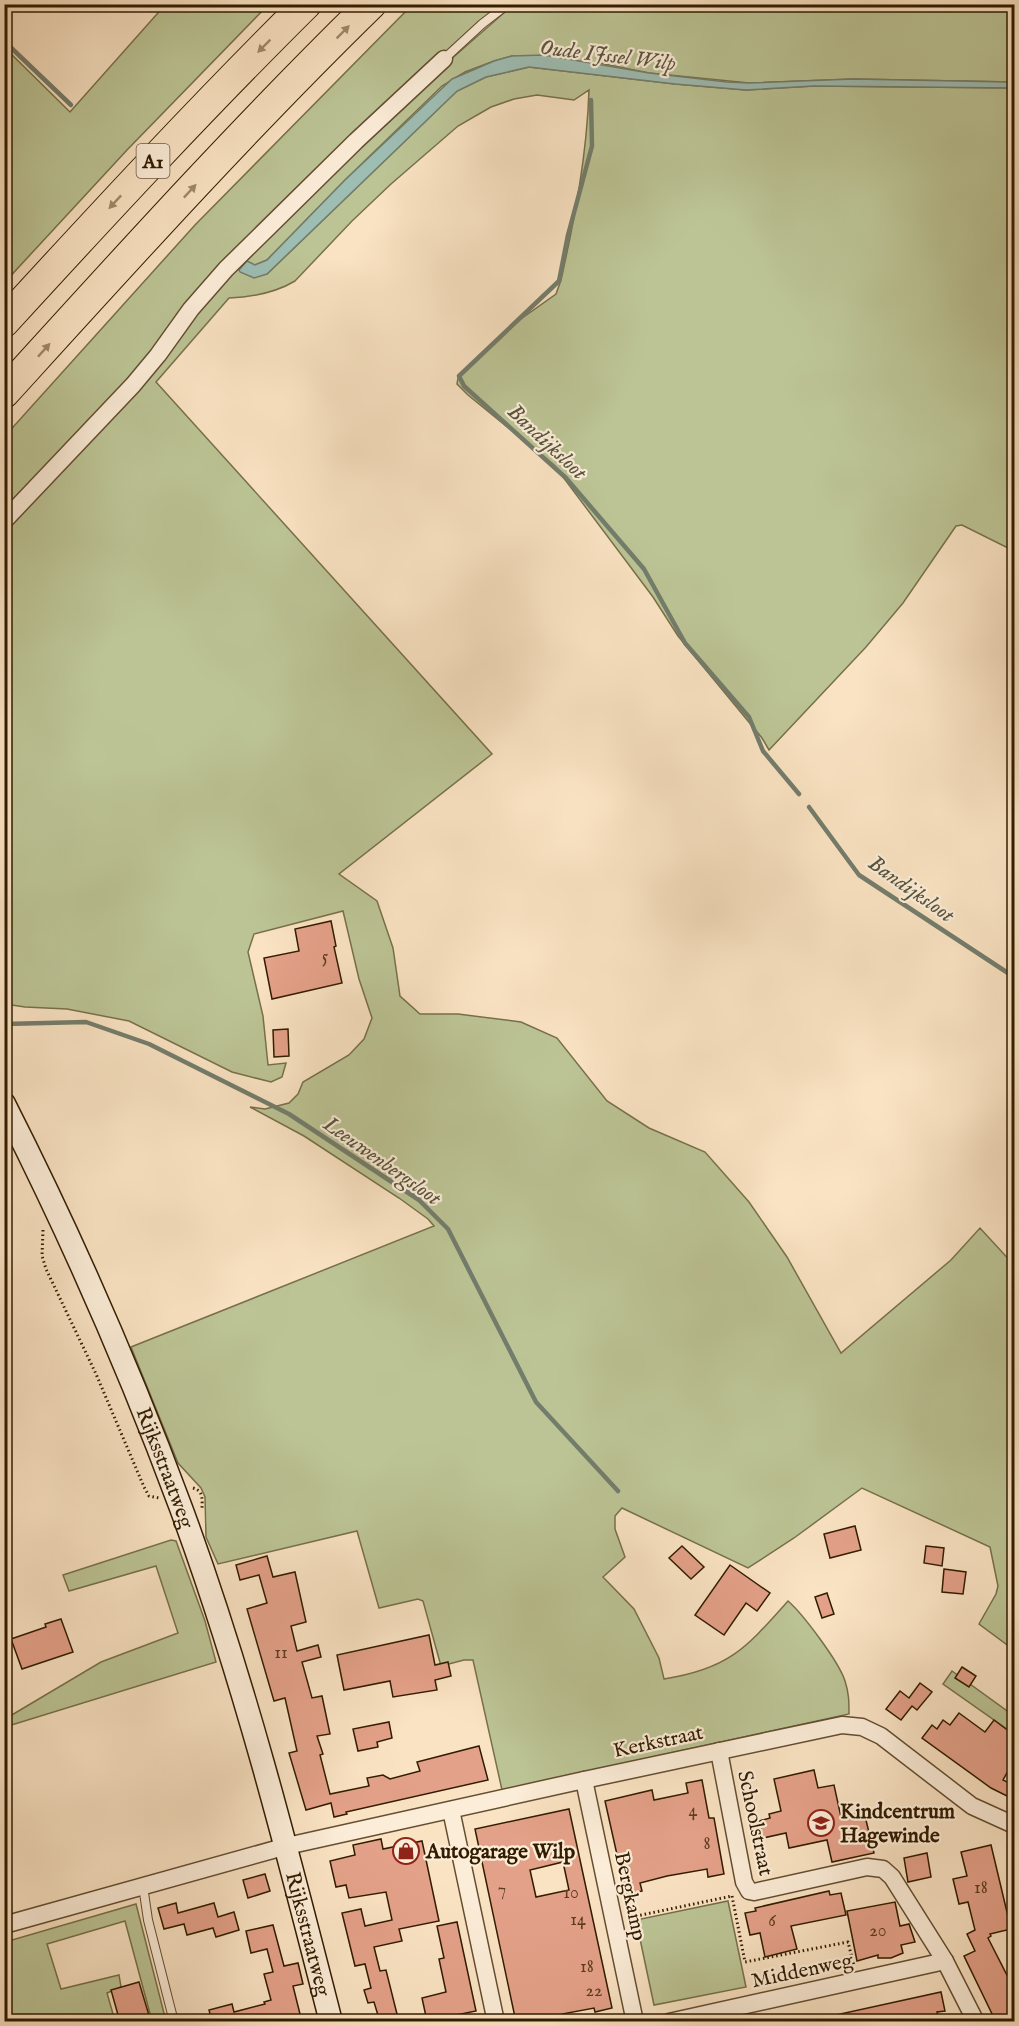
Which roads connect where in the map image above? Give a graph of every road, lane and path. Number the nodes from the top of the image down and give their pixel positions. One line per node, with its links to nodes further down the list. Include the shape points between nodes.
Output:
1 (306, 4): 5 (highway, A1, one-way to 5)
2 (371, 4): 6 (highway, A1, one-way to 2, via 161,222)
3 (508, 4): 4 (lane)
4 (444, 59): 7 (street, via 226,269 133,385)
5 (4, 322)
6 (4, 393)
7 (4, 521)
8 (4, 1104): 15 (main road, Rijksstraatweg, via 98,1298 157,1445 226,1640)
9 (44, 1223): 10 (path, via 43,1262 144,1486 149,1496)
10 (159, 1498)
11 (719, 1751): 12 (street, Kerkstraat); 14 (street, Kerkstraat, via 842,1725 862,1727 972,1806); 17 (street, Schoolstraat, via 744,1882)
12 (584, 1780): 13 (street, Kerkstraat); 19 (street, Bergkamp)
13 (451, 1810): 15 (street, Kerkstraat); 25 (street)
14 (1014, 1824)
15 (287, 1846): 16 (street, Rijksstraatweg); 24 (main road, Rijksstraatweg)
16 (143, 1886): 20 (street, Rijksstraatweg); 23 (lane)
17 (754, 1891): 18 (path); 21 (street, via 867,1868 883,1869)
18 (732, 1896): 19 (path); 22 (path, via 744,1962 848,1942)
19 (613, 1921): 26 (street, Bergkamp)
20 (4, 1925)
21 (945, 1961): 22 (street, Middenweg); 28 (street)
22 (857, 1981): 27 (street, Middenweg)
23 (174, 2022)
24 (330, 2022)
25 (496, 2022)
26 (635, 2022)
27 (669, 2022)
28 (976, 2022)

